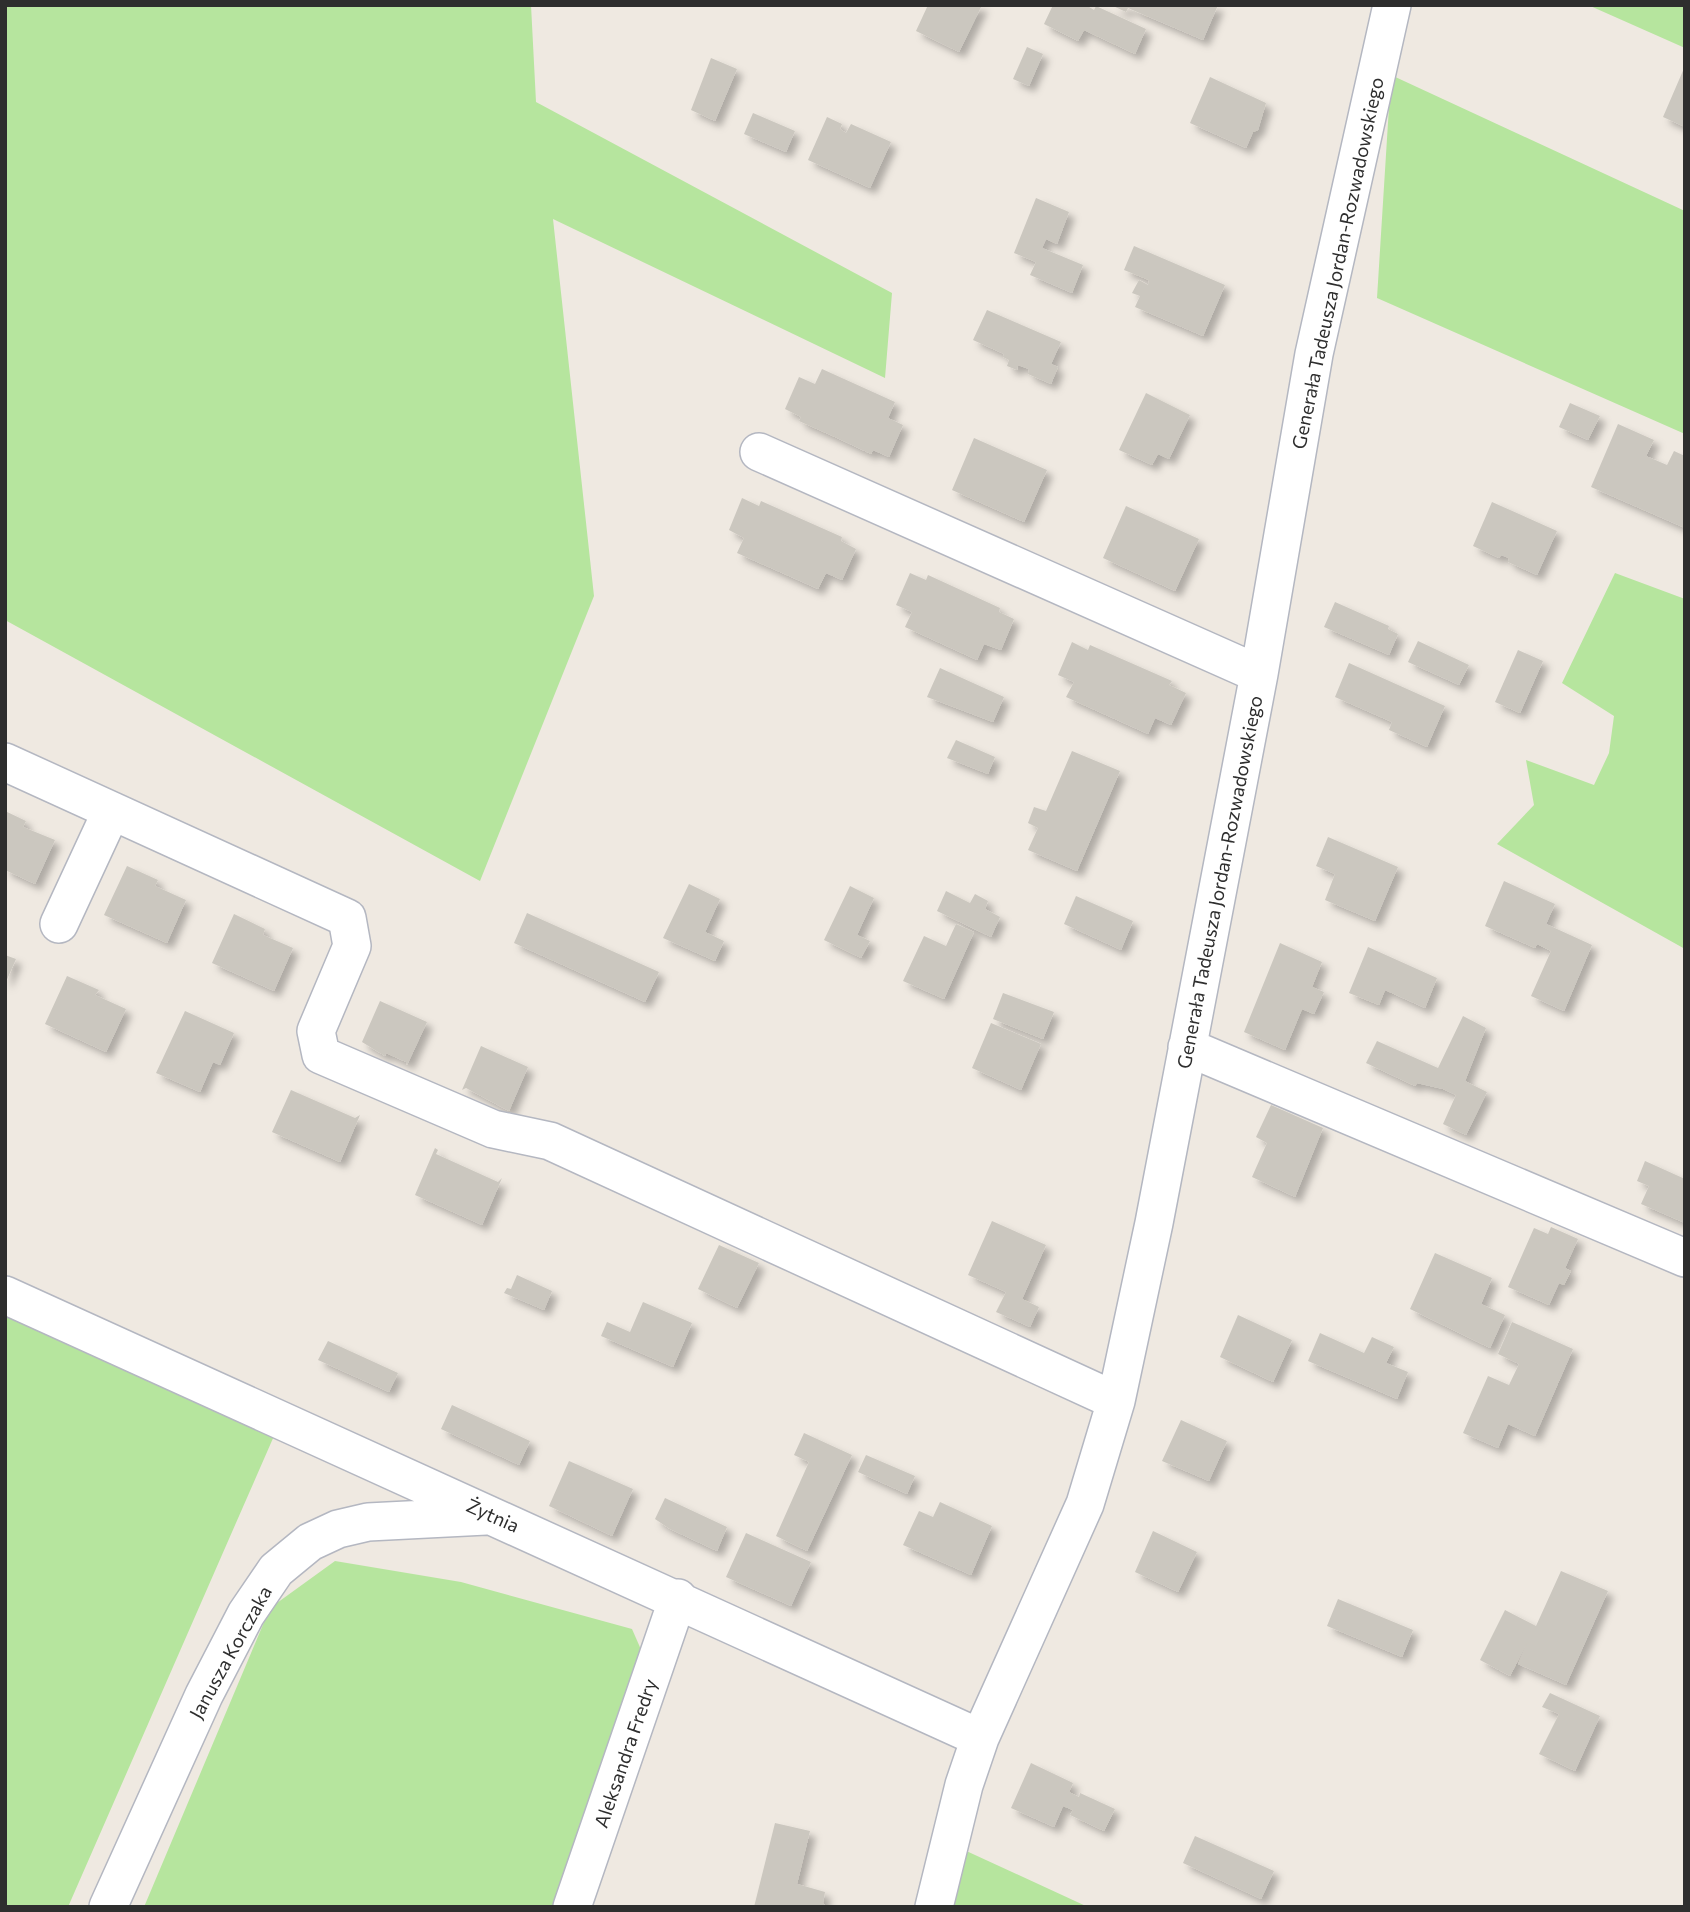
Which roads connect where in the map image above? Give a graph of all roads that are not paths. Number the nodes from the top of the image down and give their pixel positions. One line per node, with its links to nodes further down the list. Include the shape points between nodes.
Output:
1 (1392, 5): 3 (street, Generała Tadeusza Jordan-Rozwadowskiego, via 1314,354)
2 (759, 452): 3 (street)
3 (1259, 674): 7 (street, Generała Tadeusza Jordan-Rozwadowskiego)
4 (5, 762): 5 (street)
5 (111, 812): 6 (street); 10 (street, via 347,918 352,946 316,1031 321,1055 493,1129 550,1141)
6 (59, 924)
7 (1187, 1047): 8 (street); 10 (street, Generała Tadeusza Jordan-Rozwadowskiego)
8 (1685, 1258)
9 (5, 1295): 11 (street, Żytnia)
10 (1116, 1401): 13 (street, Generała Tadeusza Jordan-Rozwadowskiego, via 1085,1504)
11 (493, 1515): 12 (street, Żytnia); 14 (street, Janusza Korczaka, via 368,1522 338,1529 310,1542 276,1570 246,1614 204,1695)
12 (678, 1598): 13 (street, Żytnia); 15 (street, Aleksandra Fredry)
13 (980, 1738): 16 (street, Generała Tadeusza Jordan-Rozwadowskiego)
14 (108, 1907)
15 (572, 1907)
16 (934, 1907)

